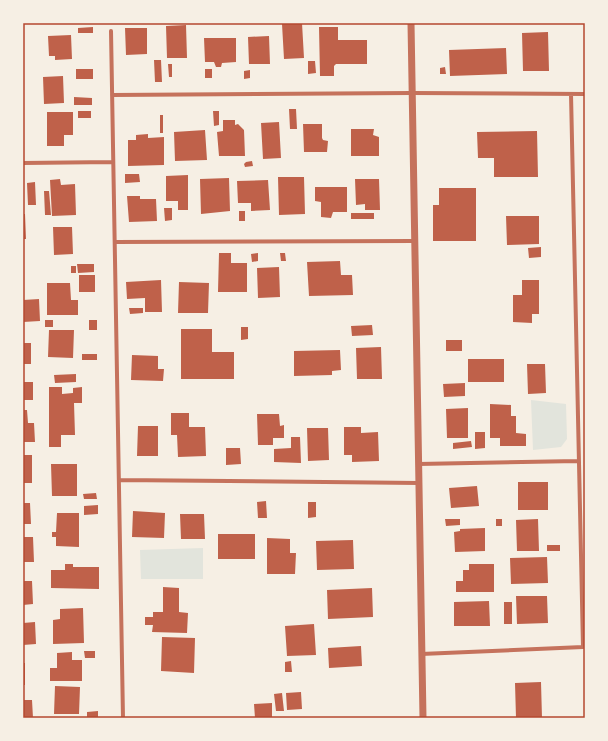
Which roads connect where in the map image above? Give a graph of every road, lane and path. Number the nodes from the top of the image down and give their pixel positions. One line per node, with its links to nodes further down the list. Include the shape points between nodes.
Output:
1 (411, 23): 3 (street)
2 (111, 31): 6 (street)
3 (412, 93): 4 (street); 6 (street); 9 (street)
4 (571, 94): 5 (street); 11 (street)
5 (585, 94)
6 (112, 95): 7 (street)
7 (113, 162): 8 (street); 10 (street)
8 (23, 163)
9 (414, 241): 10 (street); 12 (street)
10 (115, 242): 13 (street)
11 (578, 461): 12 (street); 15 (street, via 583,647)
12 (418, 464): 14 (street)
13 (119, 480): 14 (street); 16 (street)
14 (419, 483): 15 (street)
15 (422, 654): 17 (street)
16 (123, 718)
17 (423, 718)

